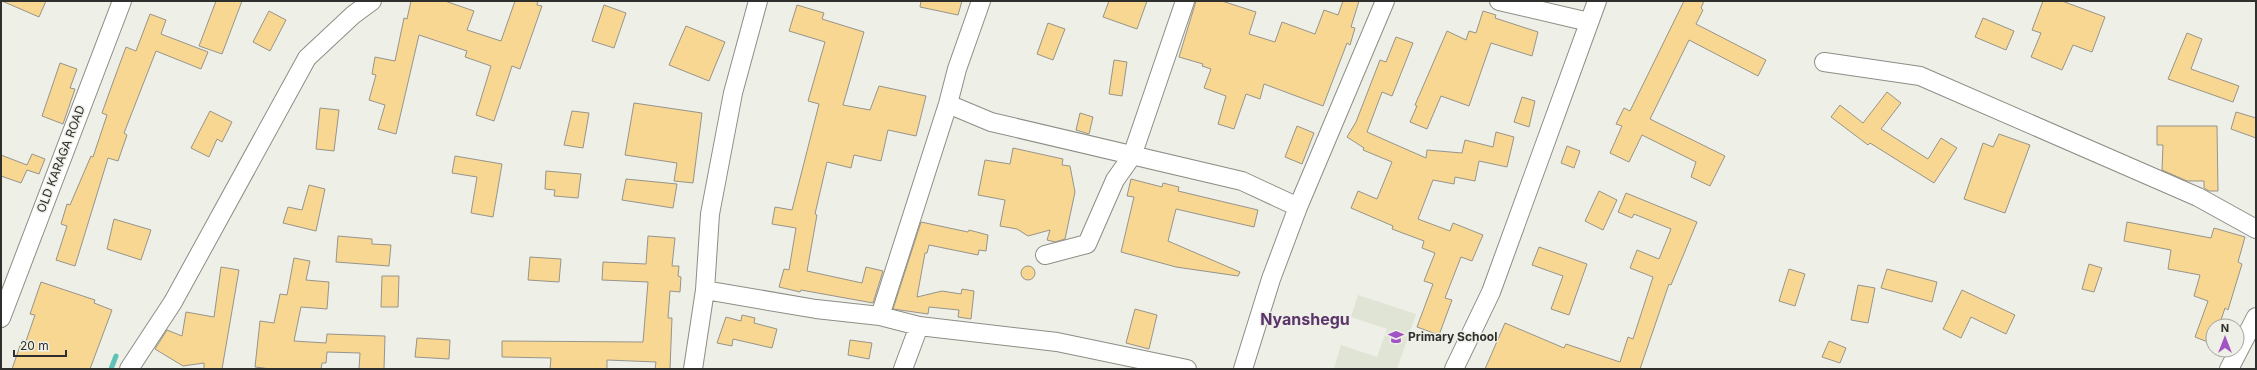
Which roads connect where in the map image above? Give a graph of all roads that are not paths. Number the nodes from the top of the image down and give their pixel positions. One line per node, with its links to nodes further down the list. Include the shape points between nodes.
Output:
1 (122, 1): 19 (street, OLD KARAGA ROAD)
2 (372, 1): 22 (street, via 353,15 307,58 174,302)
3 (758, 1): 16 (street, via 735,86 710,214)
4 (981, 1): 11 (street, via 957,69)
5 (1185, 1): 12 (street)
6 (1385, 1): 13 (street)
7 (1499, 1): 9 (street)
8 (1597, 1): 9 (street)
9 (1589, 22): 27 (street, via 1491,292)
10 (1824, 62): 14 (street, via 1920,76 2198,197)
11 (948, 104): 12 (street, via 991,122); 17 (street)
12 (1132, 156): 13 (street, via 1242,181); 15 (street, via 1115,180 1087,244)
13 (1298, 207): 26 (street, via 1271,279)
14 (2256, 230)
15 (1046, 255)
16 (705, 290): 17 (street, via 816,309); 23 (street)
17 (880, 316): 20 (street)
18 (2256, 317): 28 (street)
19 (1, 318)
20 (919, 326): 21 (street, via 1057,342); 24 (street)
21 (1148, 365): 25 (street)
22 (129, 369)
23 (693, 369)
24 (903, 369)
25 (1187, 369)
26 (1243, 369)
27 (1454, 369)
28 (2230, 369)

